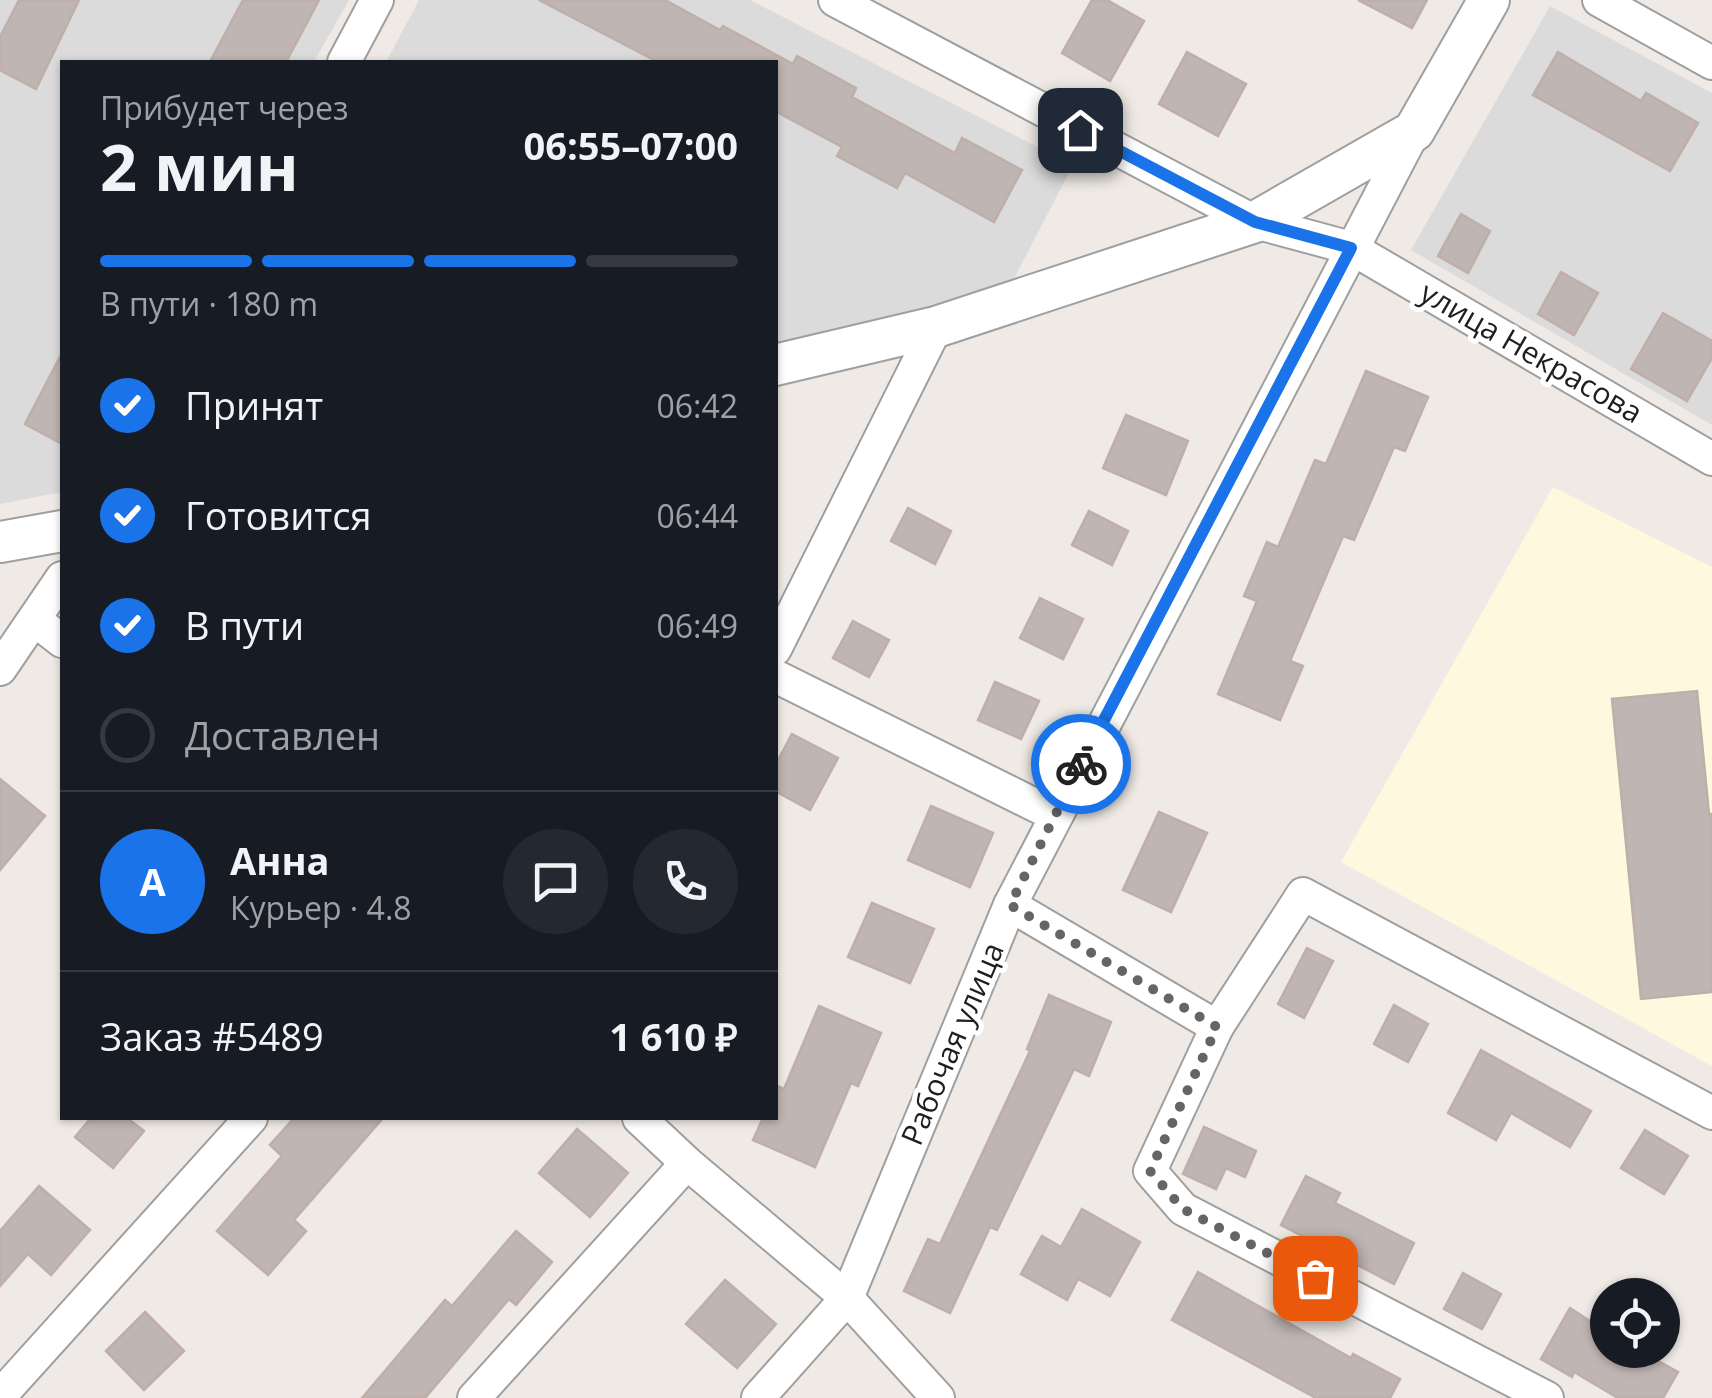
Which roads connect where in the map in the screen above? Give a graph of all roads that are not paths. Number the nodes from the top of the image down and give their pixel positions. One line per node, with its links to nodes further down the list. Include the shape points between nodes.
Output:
1 (377, 0): 5 (street)
2 (835, 0): 8 (street)
3 (1488, 0): 7 (street, Рабочая улица)
4 (1598, 0): 6 (street)
5 (345, 60)
6 (1712, 63)
7 (1414, 131): 8 (street); 9 (street, Рабочая улица)
8 (1255, 222): 9 (street, улица Некрасова); 10 (street)
9 (1351, 248): 12 (street, улица Некрасова); 21 (street, Рабочая улица)
10 (936, 327): 11 (street); 18 (street)
11 (778, 364)
12 (1712, 459)
13 (60, 532): 14 (street)
14 (0, 542)
15 (60, 581): 16 (street)
16 (34, 620): 17 (street); 19 (street)
17 (60, 640)
18 (778, 643)
19 (0, 670)
20 (778, 677): 21 (street)
21 (1055, 815): 22 (street, Рабочая улица)
22 (1010, 905): 23 (street); 28 (street, Рабочая улица)
23 (1217, 1027): 24 (street, via 1303,894); 33 (street, via 1150,1171 1183,1209)
24 (1712, 1113)
25 (249, 1120): 29 (street)
26 (641, 1120): 27 (street)
27 (687, 1162): 28 (street); 30 (street)
28 (847, 1298): 31 (street, Рабочая улица); 32 (street)
29 (0, 1396)
30 (474, 1398)
31 (758, 1398)
32 (938, 1398)
33 (1547, 1398)

